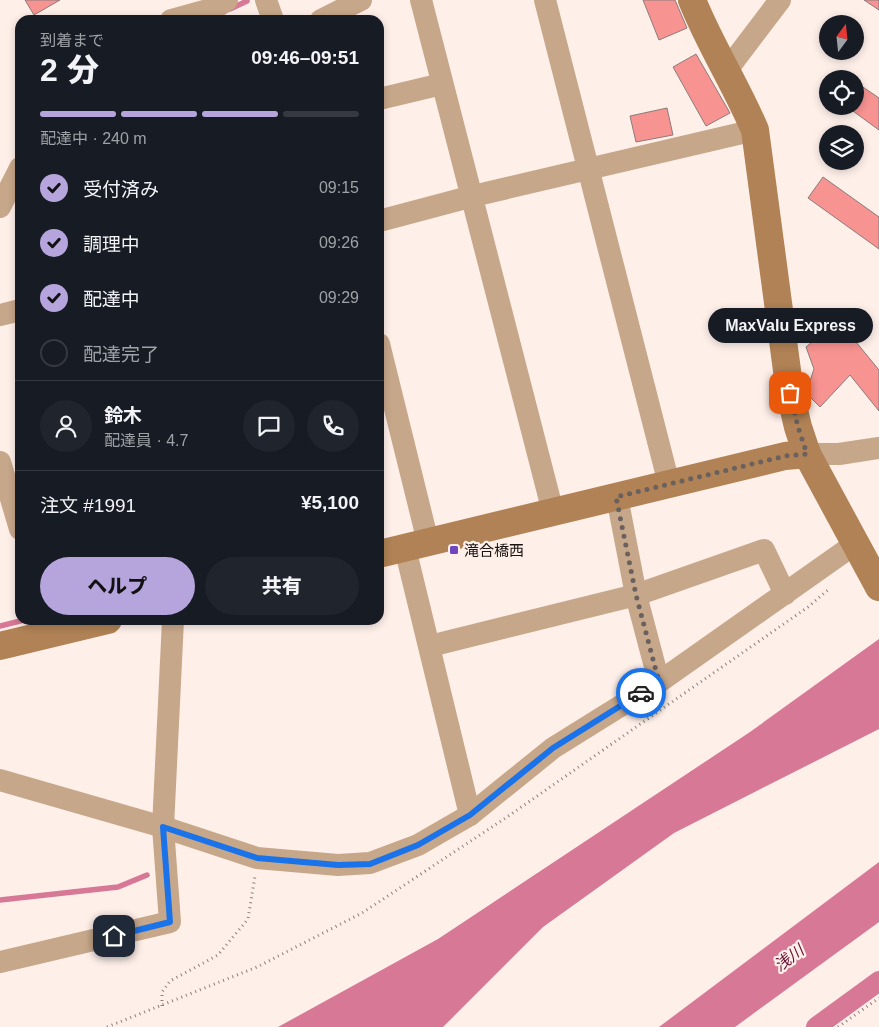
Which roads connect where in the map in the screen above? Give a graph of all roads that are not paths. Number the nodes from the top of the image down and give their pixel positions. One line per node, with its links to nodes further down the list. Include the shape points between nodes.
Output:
1 (266, 0): 9 (street)
2 (361, 0): 10 (street)
3 (421, 0): 12 (street)
4 (545, 0): 15 (street)
5 (692, 0): 11 (street)
6 (780, 0): 11 (street)
7 (218, 2): 8 (street)
8 (184, 15)
9 (271, 15)
10 (331, 15)
11 (727, 70): 14 (street)
12 (442, 84): 13 (street); 17 (street)
13 (384, 98)
14 (755, 130): 15 (street); 24 (street, via 790,393)
15 (588, 170): 17 (street); 26 (street)
16 (15, 178): 18 (street)
17 (473, 196): 19 (street); 29 (street)
18 (0, 207)
19 (384, 220)
20 (15, 311): 21 (street)
21 (0, 315)
22 (384, 390): 30 (street)
23 (879, 448): 24 (street, via 839,454)
24 (807, 454): 26 (street, via 785,456); 31 (street)
25 (8, 473): 28 (street)
26 (669, 484): 27 (street)
27 (616, 497): 29 (street); 35 (street)
28 (15, 506)
29 (553, 512): 30 (street)
30 (417, 545): 32 (street); 40 (street)
31 (857, 548): 33 (street); 34 (street)
32 (384, 553)
33 (879, 587)
34 (785, 594): 35 (street, via 764,550); 41 (street)
35 (636, 595): 40 (street); 41 (street)
36 (66, 625): 38 (street)
37 (174, 625): 44 (street)
38 (49, 627): 39 (street)
39 (0, 646)
40 (430, 646): 43 (street)
41 (659, 682): 43 (street, via 553,748)
42 (0, 780): 44 (street)
43 (470, 815): 44 (street, via 418,845 370,864 338,865 257,858)
44 (163, 827): 45 (street, via 170,922)
45 (0, 962)

